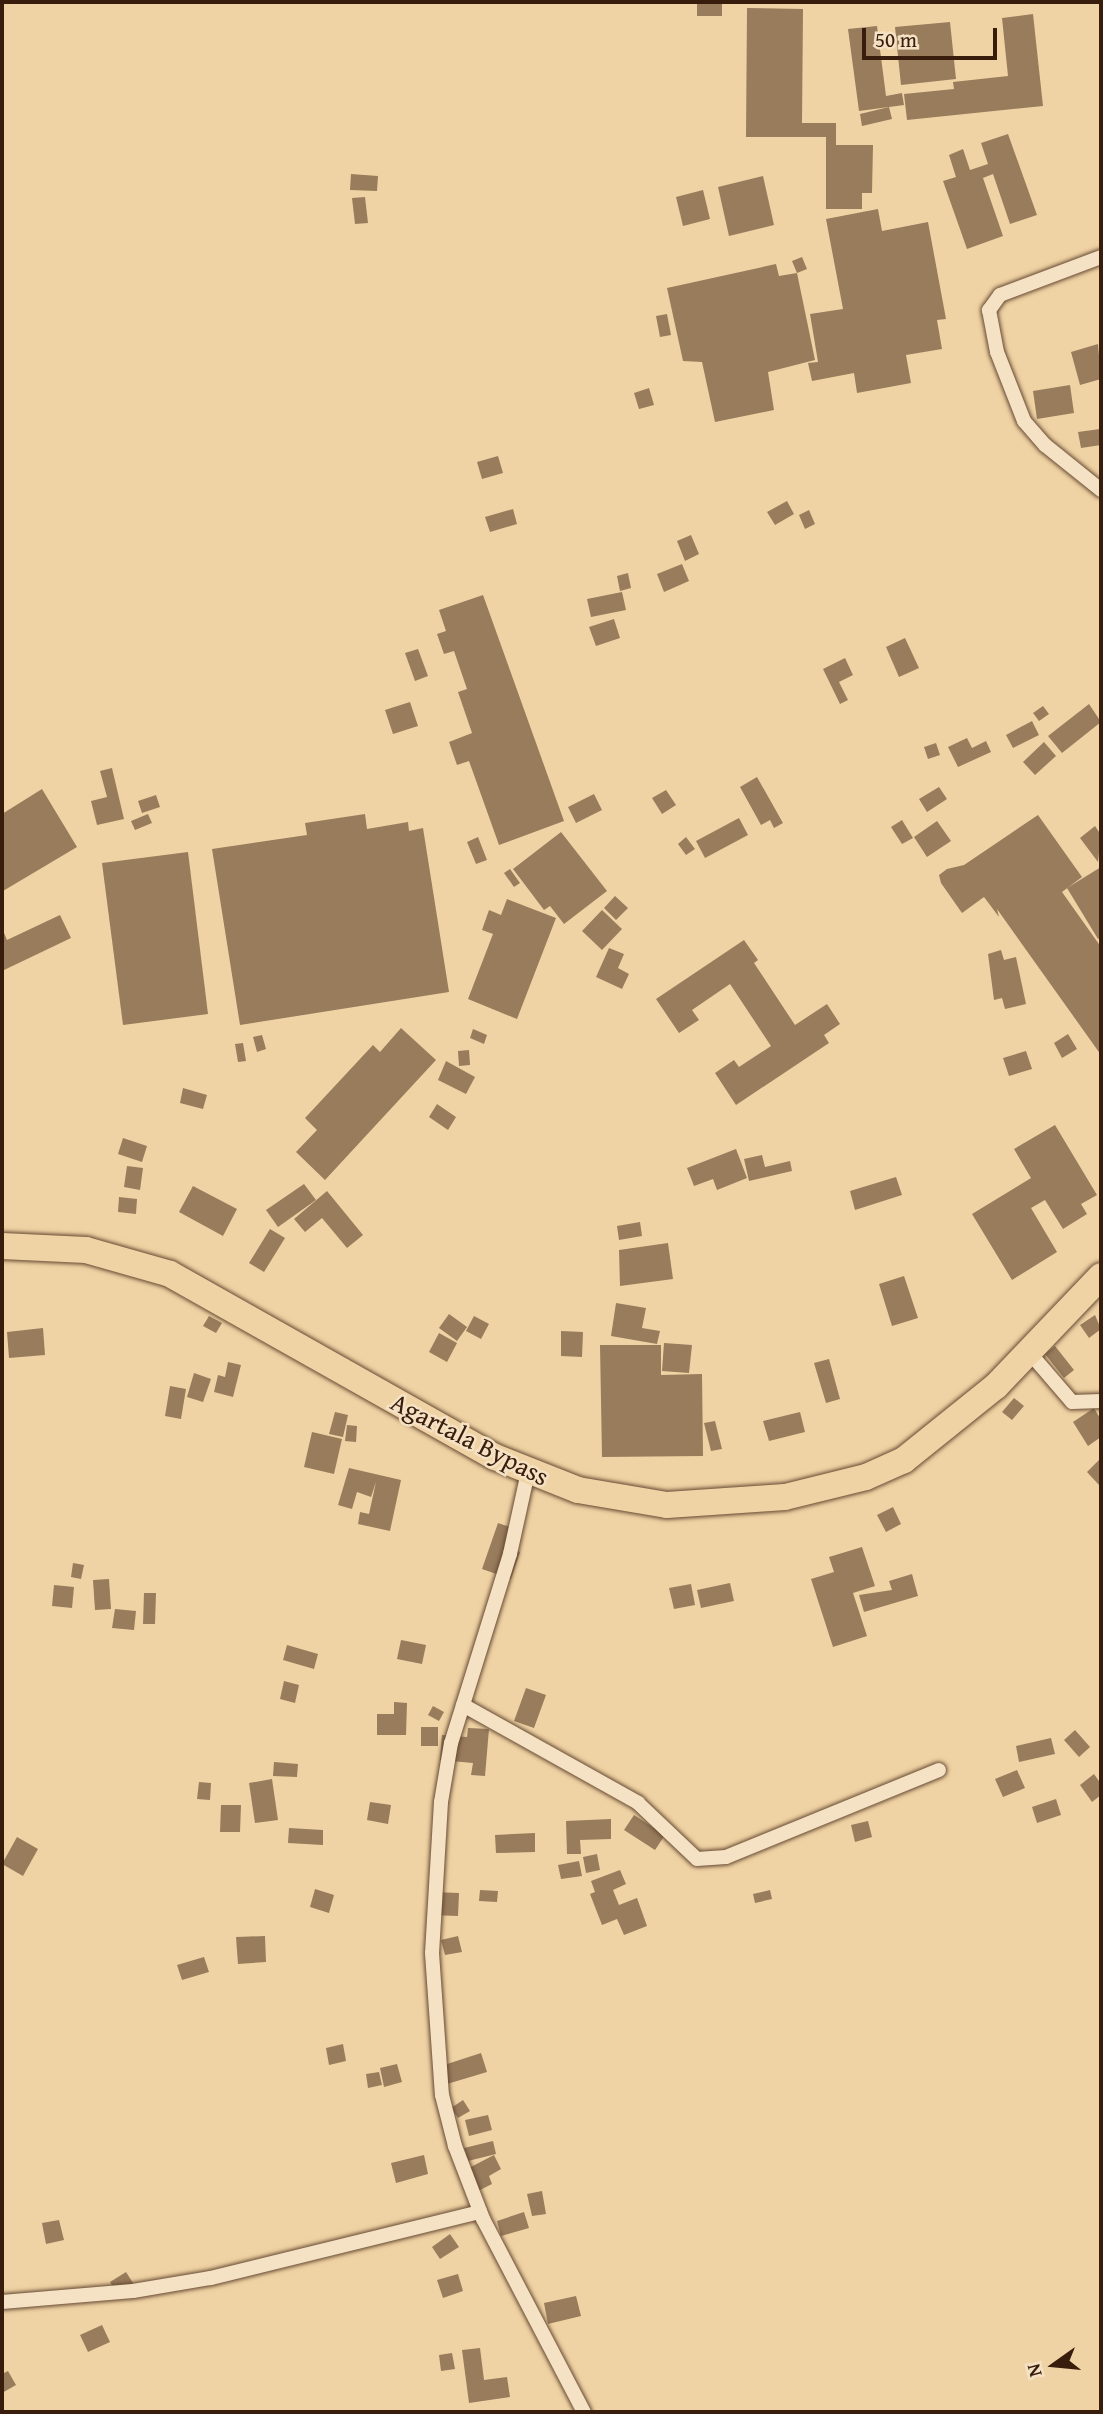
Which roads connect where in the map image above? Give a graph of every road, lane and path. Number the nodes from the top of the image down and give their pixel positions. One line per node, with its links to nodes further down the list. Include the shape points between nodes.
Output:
1 (1101, 257): 2 (street, via 1000,295 989,310 997,352 1024,421 1045,445)
2 (1101, 490)
3 (2, 1246): 7 (highway, Agartala Bypass, via 86,1250 170,1275)
4 (1100, 1278): 5 (highway, Agartala Bypass)
5 (1029, 1352): 6 (street, via 1072,1402); 7 (highway, Agartala Bypass, via 935,1439 904,1460 834,1486 785,1497 667,1506 611,1498)
6 (1101, 1401)
7 (528, 1472): 8 (street, via 510,1554)
8 (463, 1705): 9 (street, via 638,1804 696,1858 726,1857); 10 (street, via 441,1802 432,1954 442,2095)
9 (939, 1770)
10 (480, 2212): 11 (street, via 211,2278 133,2291); 12 (street)
11 (2, 2302)
12 (583, 2412)

